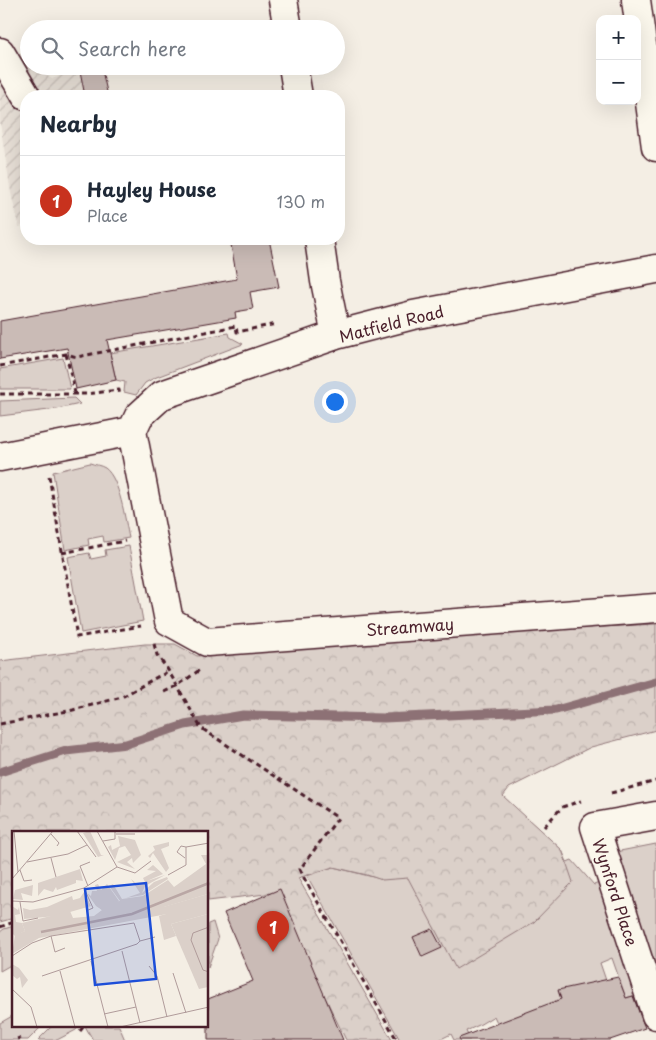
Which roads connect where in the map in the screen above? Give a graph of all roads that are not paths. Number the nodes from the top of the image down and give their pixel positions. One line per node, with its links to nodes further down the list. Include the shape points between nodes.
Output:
1 (283, 0): 3 (street)
2 (636, 0): 8 (street)
3 (286, 20)
4 (0, 52): 6 (street)
5 (294, 75): 7 (street)
6 (22, 90)
7 (297, 90)
8 (656, 147)
9 (320, 245): 11 (street)
10 (656, 269): 11 (street, Matfield Road, via 412,316)
11 (336, 335): 12 (street, Matfield Road, via 162,395)
12 (135, 423): 13 (street); 14 (street, Streamway, via 169,621 207,642)
13 (0, 457)
14 (656, 608)
15 (656, 816): 16 (street, Wynford Place, via 595,827)
16 (656, 1015)

